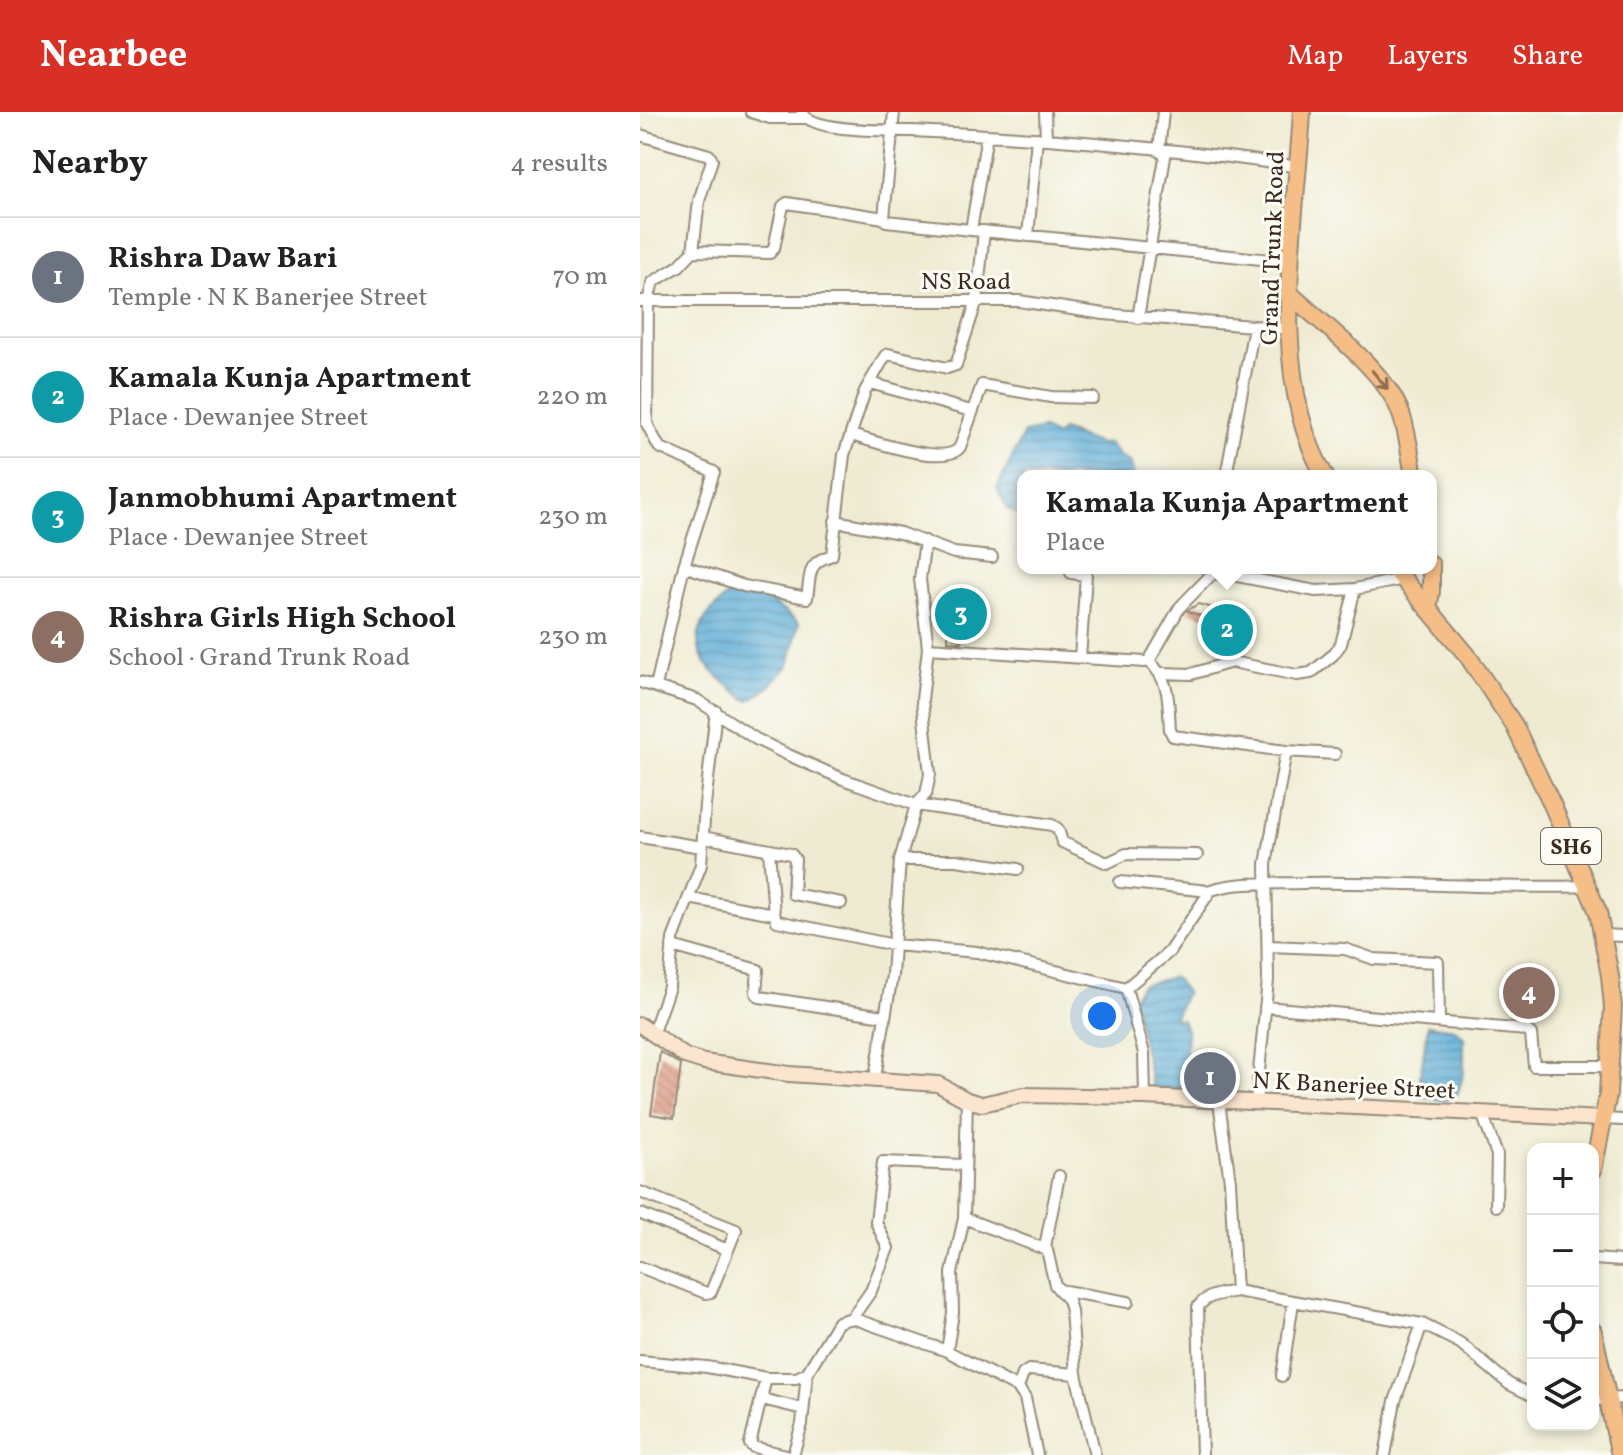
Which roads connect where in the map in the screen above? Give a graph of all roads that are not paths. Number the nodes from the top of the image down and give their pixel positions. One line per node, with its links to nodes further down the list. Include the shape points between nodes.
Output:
1 (751, 112): 6 (street, via 770,118)
2 (894, 112): 7 (street)
3 (1045, 112): 10 (street)
4 (1163, 112): 11 (street)
5 (1302, 112): 12 (main road, Grand Trunk Road)
6 (803, 115): 7 (street, via 813,123)
7 (892, 130): 9 (street); 13 (street)
8 (640, 135): 18 (street, via 712,158 699,201)
9 (987, 135): 10 (street); 14 (street)
10 (1042, 139): 11 (street); 16 (street)
11 (1162, 151): 12 (street); 17 (street)
12 (1299, 167): 19 (main road, Grand Trunk Road)
13 (884, 218): 14 (street); 18 (street, via 787,203 770,253)
14 (971, 230): 15 (street)
15 (984, 231): 16 (street); 21 (street)
16 (1028, 236): 17 (street)
17 (1148, 248): 19 (street); 23 (street)
18 (693, 251): 22 (street, via 653,282)
19 (1291, 262): 20 (main road, Grand Trunk Road)
20 (1290, 294): 25 (main road, Grand Trunk Road); 32 (main road, one-way to 32, via 1380,378 1402,415)
21 (977, 300): 22 (street, NS Road); 23 (street, NS Road); 26 (street, via 954,367 888,354)
22 (644, 301): 36 (street, via 647,424 659,447 714,472)
23 (1138, 318): 24 (street, NS Road)
24 (1254, 327): 25 (street, NS Road); 30 (street)
25 (1290, 329): 31 (main road, Grand Trunk Road, via 1297,397)
26 (870, 383): 28 (street); 29 (street)
27 (1093, 398): 28 (street, via 982,385)
28 (971, 411): 29 (street, via 960,447 950,454 911,451)
29 (851, 435): 33 (street)
30 (1227, 470)
31 (1322, 470)
32 (1413, 470)
33 (835, 521): 34 (street); 36 (street, via 832,555 813,566 806,599)
34 (925, 541): 35 (street, via 954,553); 44 (street, via 920,579)
35 (992, 557)
36 (684, 566): 49 (street)
37 (1078, 574): 45 (street, via 1086,575)
38 (1208, 574): 46 (street, via 1180,607)
39 (1226, 574): 42 (street, via 1316,591)
40 (1399, 574): 42 (street); 43 (main road, SH6)
41 (1431, 574): 43 (main road)
42 (1355, 589): 47 (street, via 1341,644 1311,673 1232,662 1191,674)
43 (1428, 609): 62 (main road, SH6, via 1514,725)
44 (928, 648): 45 (street); 53 (street, via 922,695 930,766 926,794)
45 (1080, 658): 46 (street)
46 (1149, 661): 47 (street)
47 (1162, 673): 51 (street, via 1173,736)
48 (640, 682): 49 (street)
49 (656, 686): 50 (street)
50 (716, 711): 53 (street, via 786,754); 55 (street)
51 (1286, 751): 52 (street); 61 (street)
52 (1335, 754)
53 (916, 805): 57 (street, via 1052,825 1062,842 1107,863 1126,854); 58 (street)
54 (640, 837): 55 (street)
55 (702, 842): 56 (street); 64 (street, via 701,865)
56 (769, 850): 65 (street, via 795,857 793,894); 66 (street)
57 (1197, 855)
58 (900, 860): 59 (street, via 956,860); 69 (street)
59 (1018, 869)
60 (1120, 882): 63 (street)
61 (1267, 884): 62 (street); 63 (street); 71 (street)
62 (1588, 886): 67 (main road, SH6)
63 (1209, 891): 72 (street, via 1169,952)
64 (689, 898): 66 (street); 70 (street)
65 (841, 903)
66 (774, 914): 69 (street, via 780,922)
67 (1603, 935): 68 (street); 77 (main road, SH6, via 1613,1007)
68 (1623, 936)
69 (894, 945): 72 (street, via 977,952); 74 (street)
70 (672, 946): 74 (street, via 758,970 760,997); 76 (street, via 669,987)
71 (1268, 946): 73 (street); 75 (street, via 1345,949 1374,959 1438,962)
72 (1126, 988): 79 (street, via 1141,1040)
73 (1265, 1007): 75 (street); 82 (street)
74 (884, 1016): 78 (street)
75 (1439, 1022): 77 (street, via 1529,1031 1535,1066)
76 (646, 1030): 78 (street, N K Banerjee Street, via 685,1056 724,1066)
77 (1610, 1066): 84 (main road, SH6)
78 (875, 1078): 80 (street, N K Banerjee Street, via 938,1084)
79 (1145, 1097): 80 (street, N K Banerjee Street, via 1023,1095 982,1104); 81 (street, N K Banerjee Street)
80 (967, 1100): 87 (street)
81 (1219, 1102): 82 (street, N K Banerjee Street); 99 (street)
82 (1256, 1102): 83 (street, N K Banerjee Street)
83 (1482, 1113): 84 (street, N K Banerjee Street); 90 (street, via 1497,1155)
84 (1604, 1119): 85 (street); 86 (main road, SH6)
85 (1623, 1120)
86 (1599, 1143)
87 (965, 1165): 92 (street); 102 (street, via 883,1162 876,1222 888,1248 871,1291)
88 (1059, 1176): 93 (street)
89 (640, 1192): 94 (street, via 735,1228)
90 (1496, 1206)
91 (641, 1214): 94 (street)
92 (964, 1218): 93 (street); 104 (street, via 952,1273)
93 (1045, 1247): 98 (street)
94 (728, 1250): 97 (street, via 710,1293)
95 (1599, 1259): 96 (street)
96 (1623, 1261)
97 (640, 1267)
98 (1059, 1290): 100 (street); 108 (street, via 1071,1311)
99 (1236, 1291): 101 (street); 120 (street, via 1206,1298 1198,1307)
100 (1128, 1302)
101 (1293, 1302): 103 (street); 109 (street)
102 (852, 1318): 104 (street); 107 (street, via 838,1322)
103 (1422, 1324): 112 (street, via 1460,1343); 121 (street, via 1393,1407)
104 (947, 1351): 111 (street)
105 (1599, 1358): 114 (main road)
106 (640, 1361): 110 (street)
107 (807, 1373): 110 (street); 115 (street)
108 (1076, 1374): 111 (street, via 1029,1370); 119 (street)
109 (1282, 1376)
110 (766, 1378): 113 (street)
111 (1018, 1388): 118 (street, via 1025,1398)
112 (1527, 1393)
113 (762, 1399): 115 (street); 116 (street, via 751,1445)
114 (1608, 1399): 122 (main road)
115 (803, 1409): 117 (street)
116 (786, 1455)
117 (793, 1455)
118 (1037, 1455)
119 (1095, 1455)
120 (1202, 1455)
121 (1385, 1455)
122 (1620, 1455)

